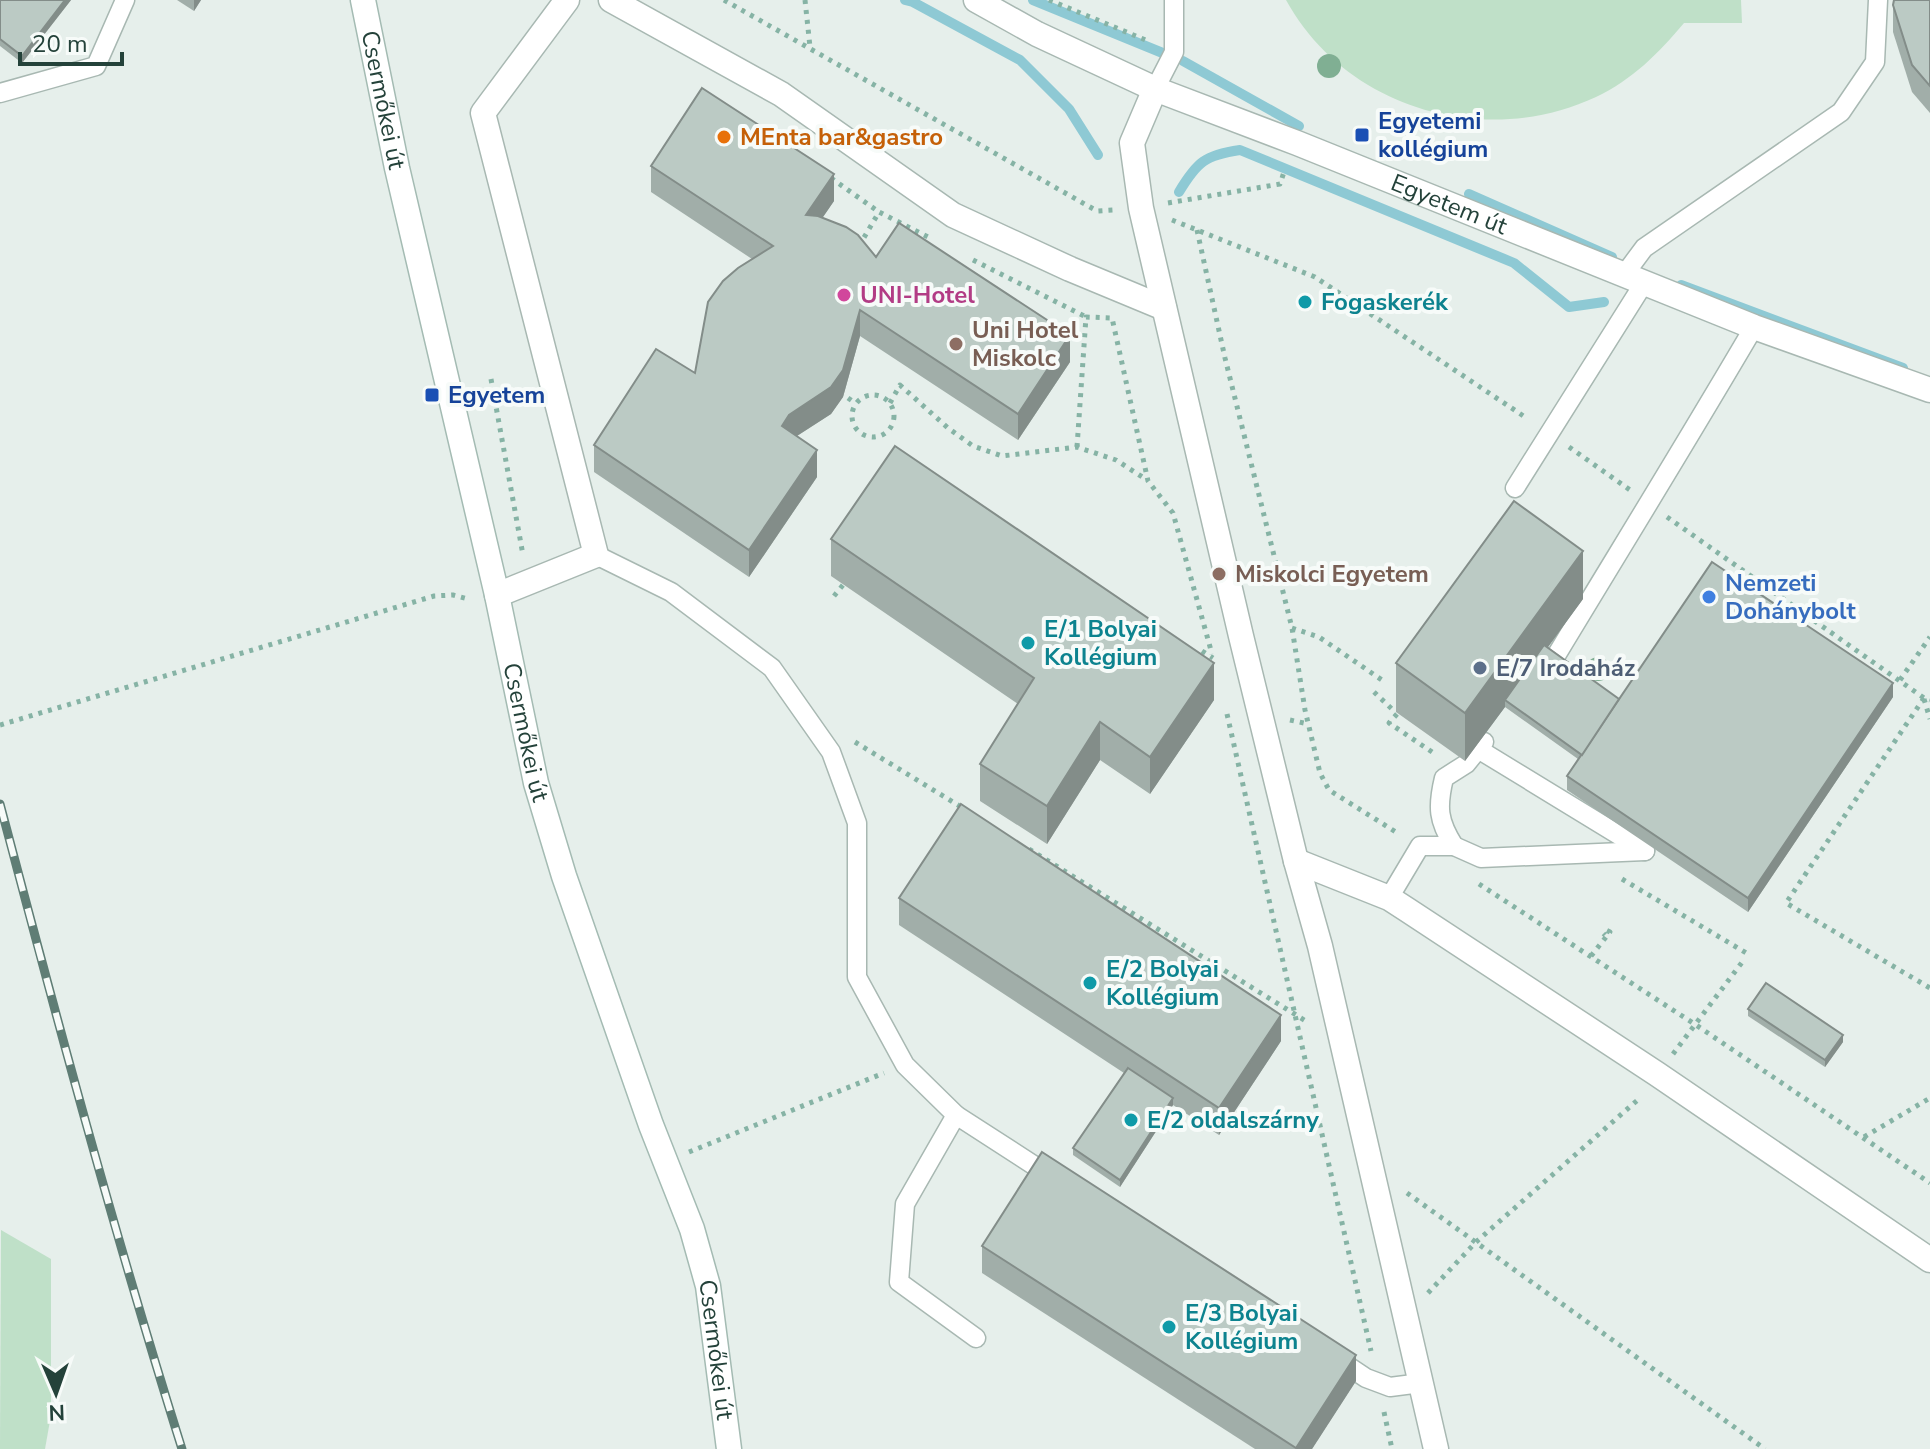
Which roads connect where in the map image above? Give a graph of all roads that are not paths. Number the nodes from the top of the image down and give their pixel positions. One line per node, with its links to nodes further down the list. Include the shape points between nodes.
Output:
1 (125, 0): 9 (lane, via 96,66)
2 (363, 0): 16 (street, Csermőkei út)
3 (567, 0): 15 (street, via 483,113)
4 (611, 0): 11 (street, via 781,94 953,215)
5 (976, 0): 8 (street, Egyetem út)
6 (1174, 0): 8 (lane, via 1174,52)
7 (1878, 0): 10 (lane, via 1875,62 1841,112 1644,248)
8 (1155, 89): 10 (street, Egyetem út); 11 (street, via 1132,143)
9 (0, 93)
10 (1634, 279): 12 (street, Egyetem út); 14 (lane, via 1551,434)
11 (1164, 308): 19 (street)
12 (1754, 327): 13 (street, Egyetem út); 17 (lane)
13 (1930, 390)
14 (1515, 488)
15 (596, 555): 16 (street); 21 (lane, via 671,592 772,668 831,752 857,823 857,977 905,1065)
16 (497, 595): 27 (street, Csermőkei út, via 544,810 708,1286)
17 (1554, 659)
18 (1454, 846): 18 (lane, via 1441,825 1444,778 1466,764 1481,745 1645,851 1481,858); 20 (lane, via 1420,846)
19 (1296, 861): 20 (street); 26 (street)
20 (1389, 898): 23 (street)
21 (956, 1115): 22 (lane); 24 (lane, via 905,1204 899,1282)
22 (1075, 1192)
23 (1930, 1260)
24 (976, 1338)
25 (1326, 1352): 26 (lane, via 1390,1387)
26 (1421, 1383): 28 (street)
27 (729, 1449)
28 (1436, 1449)

